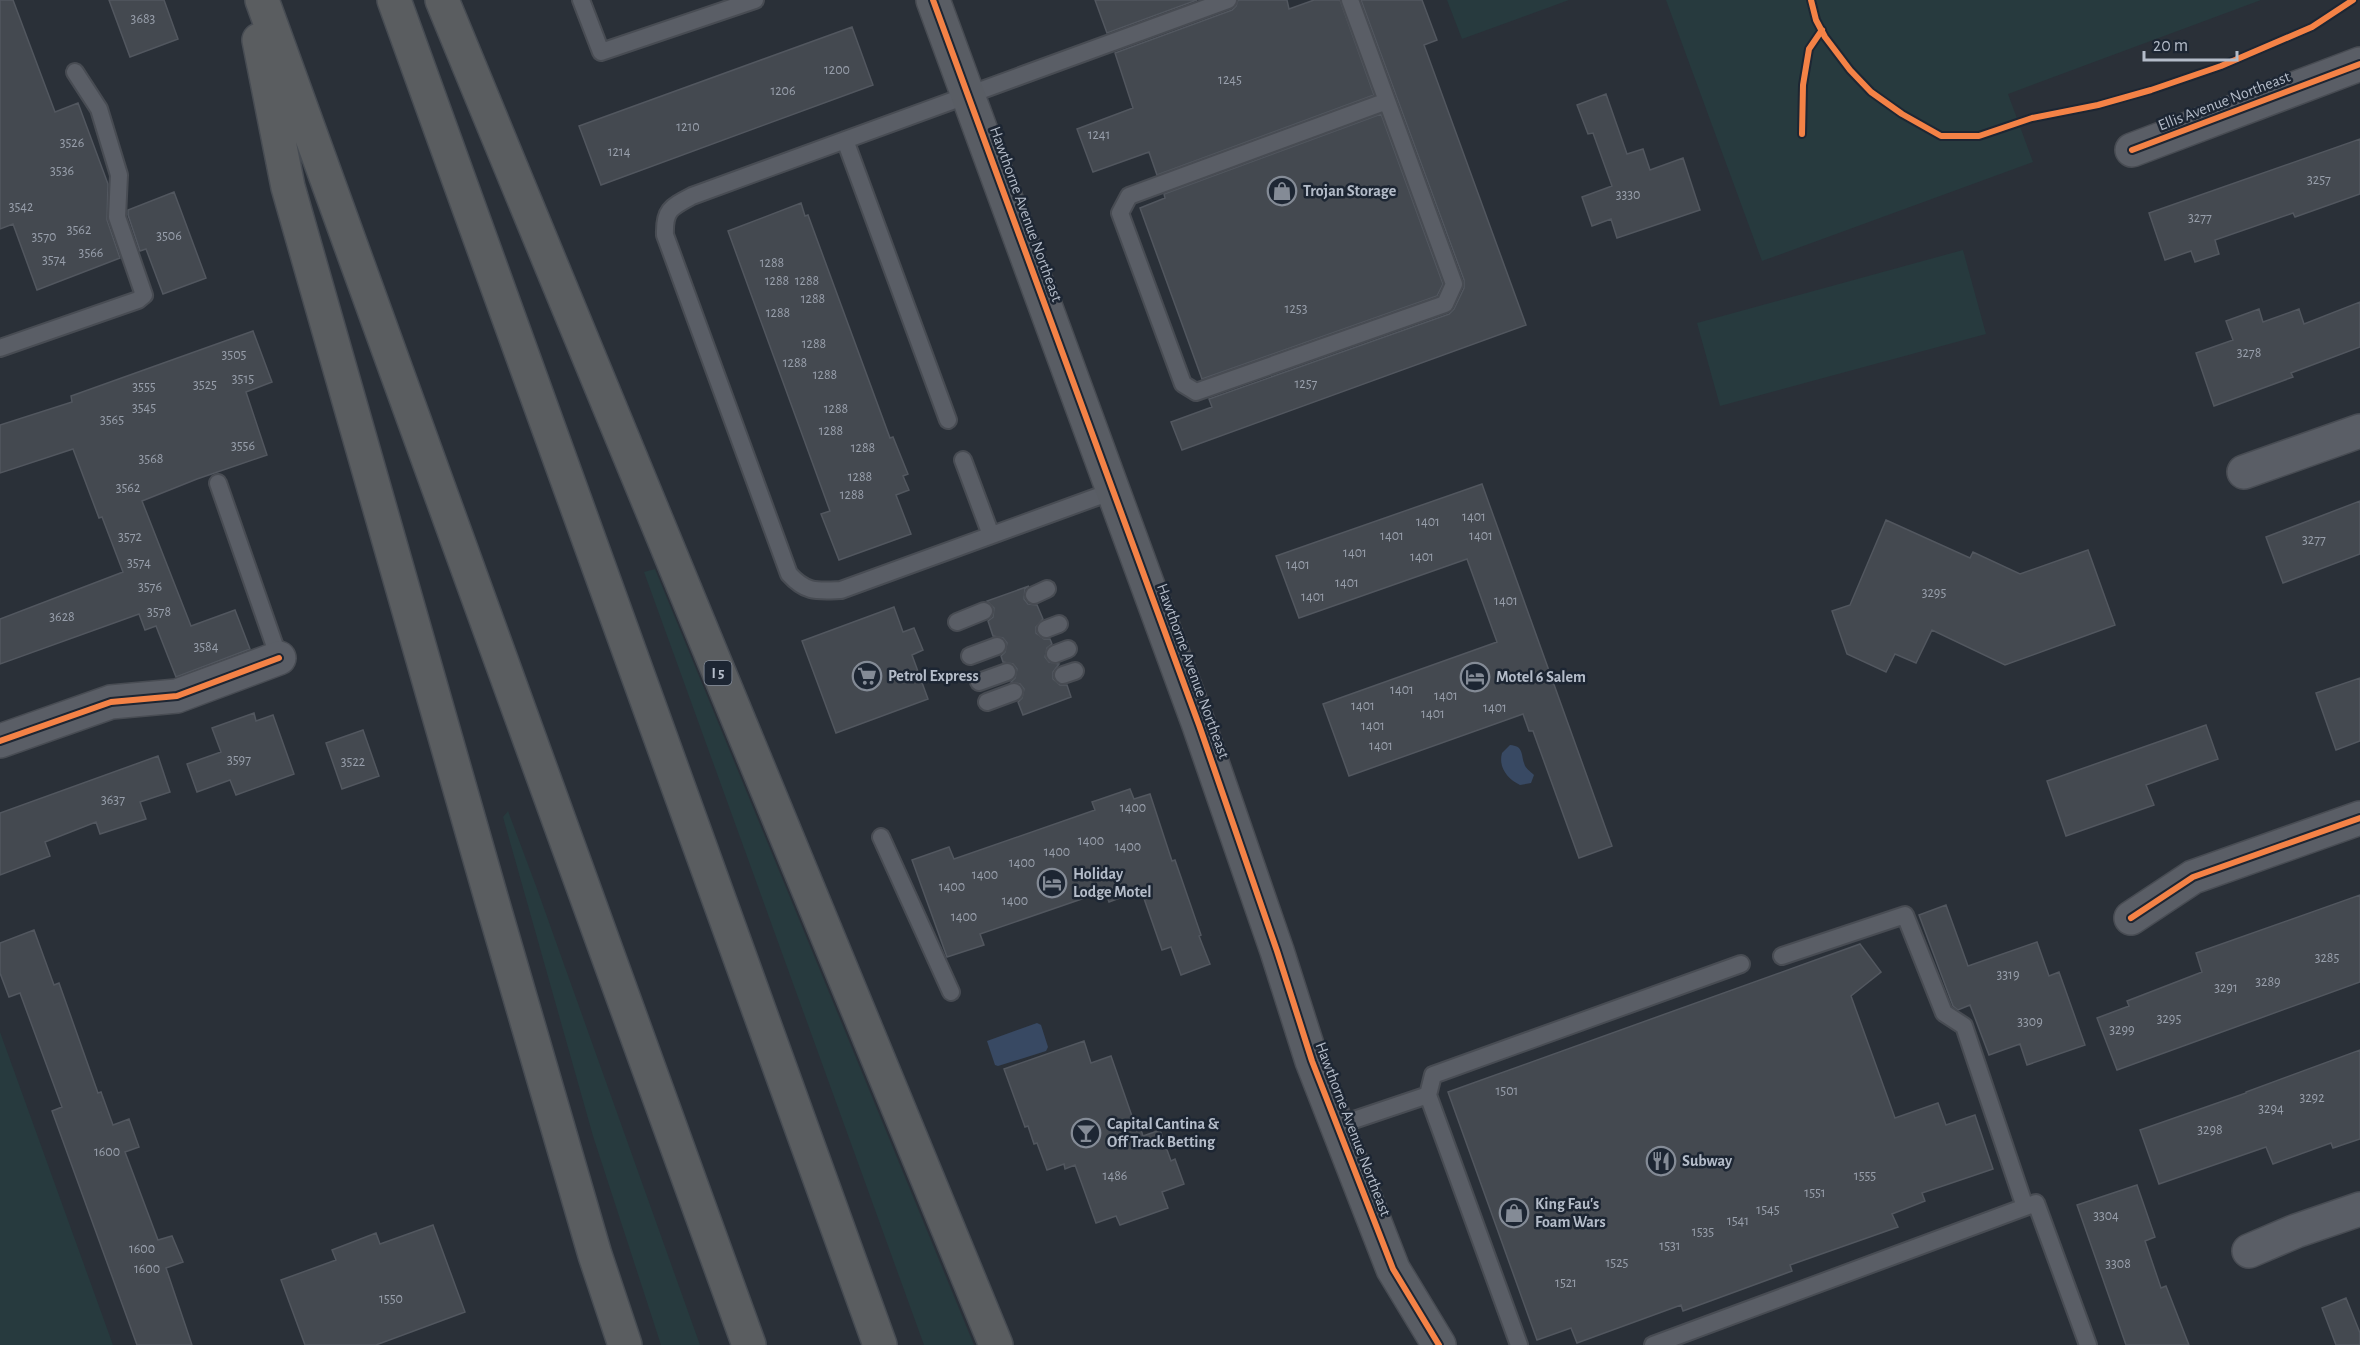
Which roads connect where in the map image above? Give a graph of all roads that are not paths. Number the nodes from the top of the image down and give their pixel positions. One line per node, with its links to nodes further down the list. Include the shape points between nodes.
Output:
1 (251, 0): 45 (highway, via 288,187 498,924)
2 (262, 0): 46 (highway)
3 (394, 0): 47 (highway)
4 (442, 0): 48 (highway, I 5)
5 (581, 0): 6 (lane, via 601,52)
6 (754, 0)
7 (933, 0): 12 (main road, Hawthorne Avenue Northeast)
8 (1228, 0): 12 (lane)
9 (1350, 0): 13 (lane)
10 (2360, 64): 15 (street, Ellis Avenue Northeast)
11 (75, 72): 16 (lane, via 99,108 119,175 117,217 144,295)
12 (968, 96): 14 (lane); 22 (main road, Hawthorne Avenue Northeast)
13 (1387, 101): 13 (lane, via 1454,284 1445,304 1196,392 1183,384 1120,213 1129,196)
14 (845, 140): 17 (lane); 23 (lane, via 692,196 672,207 664,218 665,235 789,574 799,586 815,591 841,590)
15 (2132, 150)
16 (0, 348)
17 (948, 420)
18 (2360, 431): 20 (street)
19 (963, 459): 23 (lane)
20 (2244, 472)
21 (219, 483): 28 (lane)
22 (1113, 491): 23 (lane); 41 (main road, Hawthorne Avenue Northeast, via 1199,725)
23 (992, 535)
24 (984, 611): 25 (lane)
25 (957, 622)
26 (997, 646): 27 (lane)
27 (970, 656)
28 (279, 658): 33 (street, via 177,696 111,702)
29 (1007, 672): 30 (lane)
30 (980, 681)
31 (1014, 693): 32 (lane)
32 (987, 702)
33 (0, 741)
34 (2360, 818): 36 (street, via 2193,877)
35 (881, 837): 39 (lane)
36 (2131, 918)
37 (1782, 956): 42 (lane, via 1905,915 1944,1013 1964,1026)
38 (1742, 964): 40 (lane, via 1433,1075)
39 (951, 992)
40 (1428, 1095): 41 (lane); 50 (lane)
41 (1336, 1126): 49 (main road, Hawthorne Avenue Northeast, via 1393,1269)
42 (2025, 1207): 51 (lane); 52 (lane, via 2036,1203)
43 (2360, 1209): 44 (street)
44 (2249, 1251)
45 (625, 1345)
46 (749, 1345)
47 (880, 1345)
48 (996, 1345)
49 (1439, 1345)
50 (1520, 1345)
51 (1653, 1345)
52 (2088, 1345)

